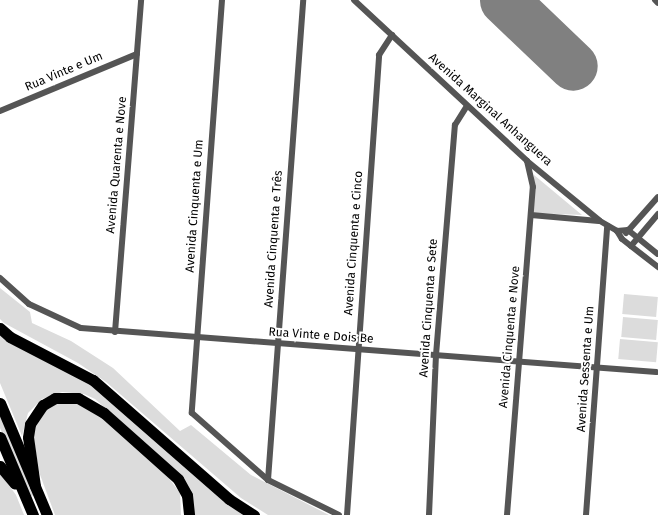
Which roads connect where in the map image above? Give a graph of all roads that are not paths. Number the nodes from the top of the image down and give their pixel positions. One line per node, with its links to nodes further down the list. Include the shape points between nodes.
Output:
1 (141, 0): 8 (street, Avenida Quarenta e Nove)
2 (222, 0): 27 (street, Avenida Cinquenta e Um)
3 (303, 0): 28 (street, Avenida Cinquenta e Três)
4 (354, 0): 7 (street, Avenida Marginal Anhanguera)
5 (655, 0): 6 (street)
6 (658, 3)
7 (392, 35): 9 (street, Avenida Marginal Anhanguera); 29 (street, Avenida Cinquenta e Cinco, via 379,54)
8 (137, 54): 10 (street, Rua Vinte e Um); 26 (street, Avenida Quarenta e Nove)
9 (467, 106): 11 (street, Avenida Marginal Anhanguera); 30 (street, Avenida Cinquenta e Sete, via 456,125)
10 (0, 111)
11 (527, 161): 14 (street, Avenida Cinquenta e Nove, via 533,187); 15 (street, Avenida Marginal Anhanguera)
12 (658, 197): 18 (street)
13 (658, 214): 19 (street)
14 (531, 215): 15 (street); 31 (street, Avenida Cinquenta e Nove)
15 (600, 220): 16 (street, Avenida Marginal Anhanguera)
16 (608, 226): 17 (street, Avenida Marginal Anhanguera); 32 (street, Avenida Sessenta e Um)
17 (617, 230): 18 (street, Avenida Marginal Anhanguera); 20 (street)
18 (628, 230): 19 (street); 20 (street)
19 (638, 237): 21 (street); 22 (street)
20 (622, 239): 21 (street)
21 (631, 246): 23 (street)
22 (658, 254)
23 (658, 268)
24 (0, 278): 26 (street, Rua Vinte e Dois Be, via 29,304 54,317 81,328)
25 (0, 328): 43 (highway, via 10,337 93,380 229,499)
26 (115, 332): 27 (street, Rua Vinte e Dois Be)
27 (197, 338): 28 (street, Rua Vinte e Dois Be); 37 (street, Avenida Cinquenta e Um, via 192,413)
28 (278, 344): 29 (street, Rua Vinte e Dois Be); 37 (street, Avenida Cinquenta e Três)
29 (358, 350): 30 (street, Rua Vinte e Dois Be); 45 (street, Avenida Cinquenta e Cinco)
30 (436, 355): 31 (street, Rua Vinte e Dois Be); 46 (street, Avenida Cinquenta e Sete)
31 (519, 362): 32 (street, Rua Vinte e Dois Be); 47 (street, Avenida Cinquenta e Nove)
32 (598, 367): 33 (street, Rua Vinte e Dois Be); 48 (street, Avenida Sessenta e Um)
33 (656, 372)
34 (0, 403): 38 (highway)
35 (0, 437): 39 (highway)
36 (0, 466): 39 (highway)
37 (268, 480): 44 (street)
38 (35, 486): 41 (highway); 42 (highway, via 28,437 30,424 43,405 55,398 78,398 104,413 178,479 187,495)
39 (26, 499): 40 (highway)
40 (33, 515)
41 (47, 515)
42 (189, 515)
43 (254, 515)
44 (339, 515)
45 (347, 515)
46 (429, 515)
47 (507, 515)
48 (586, 515)

